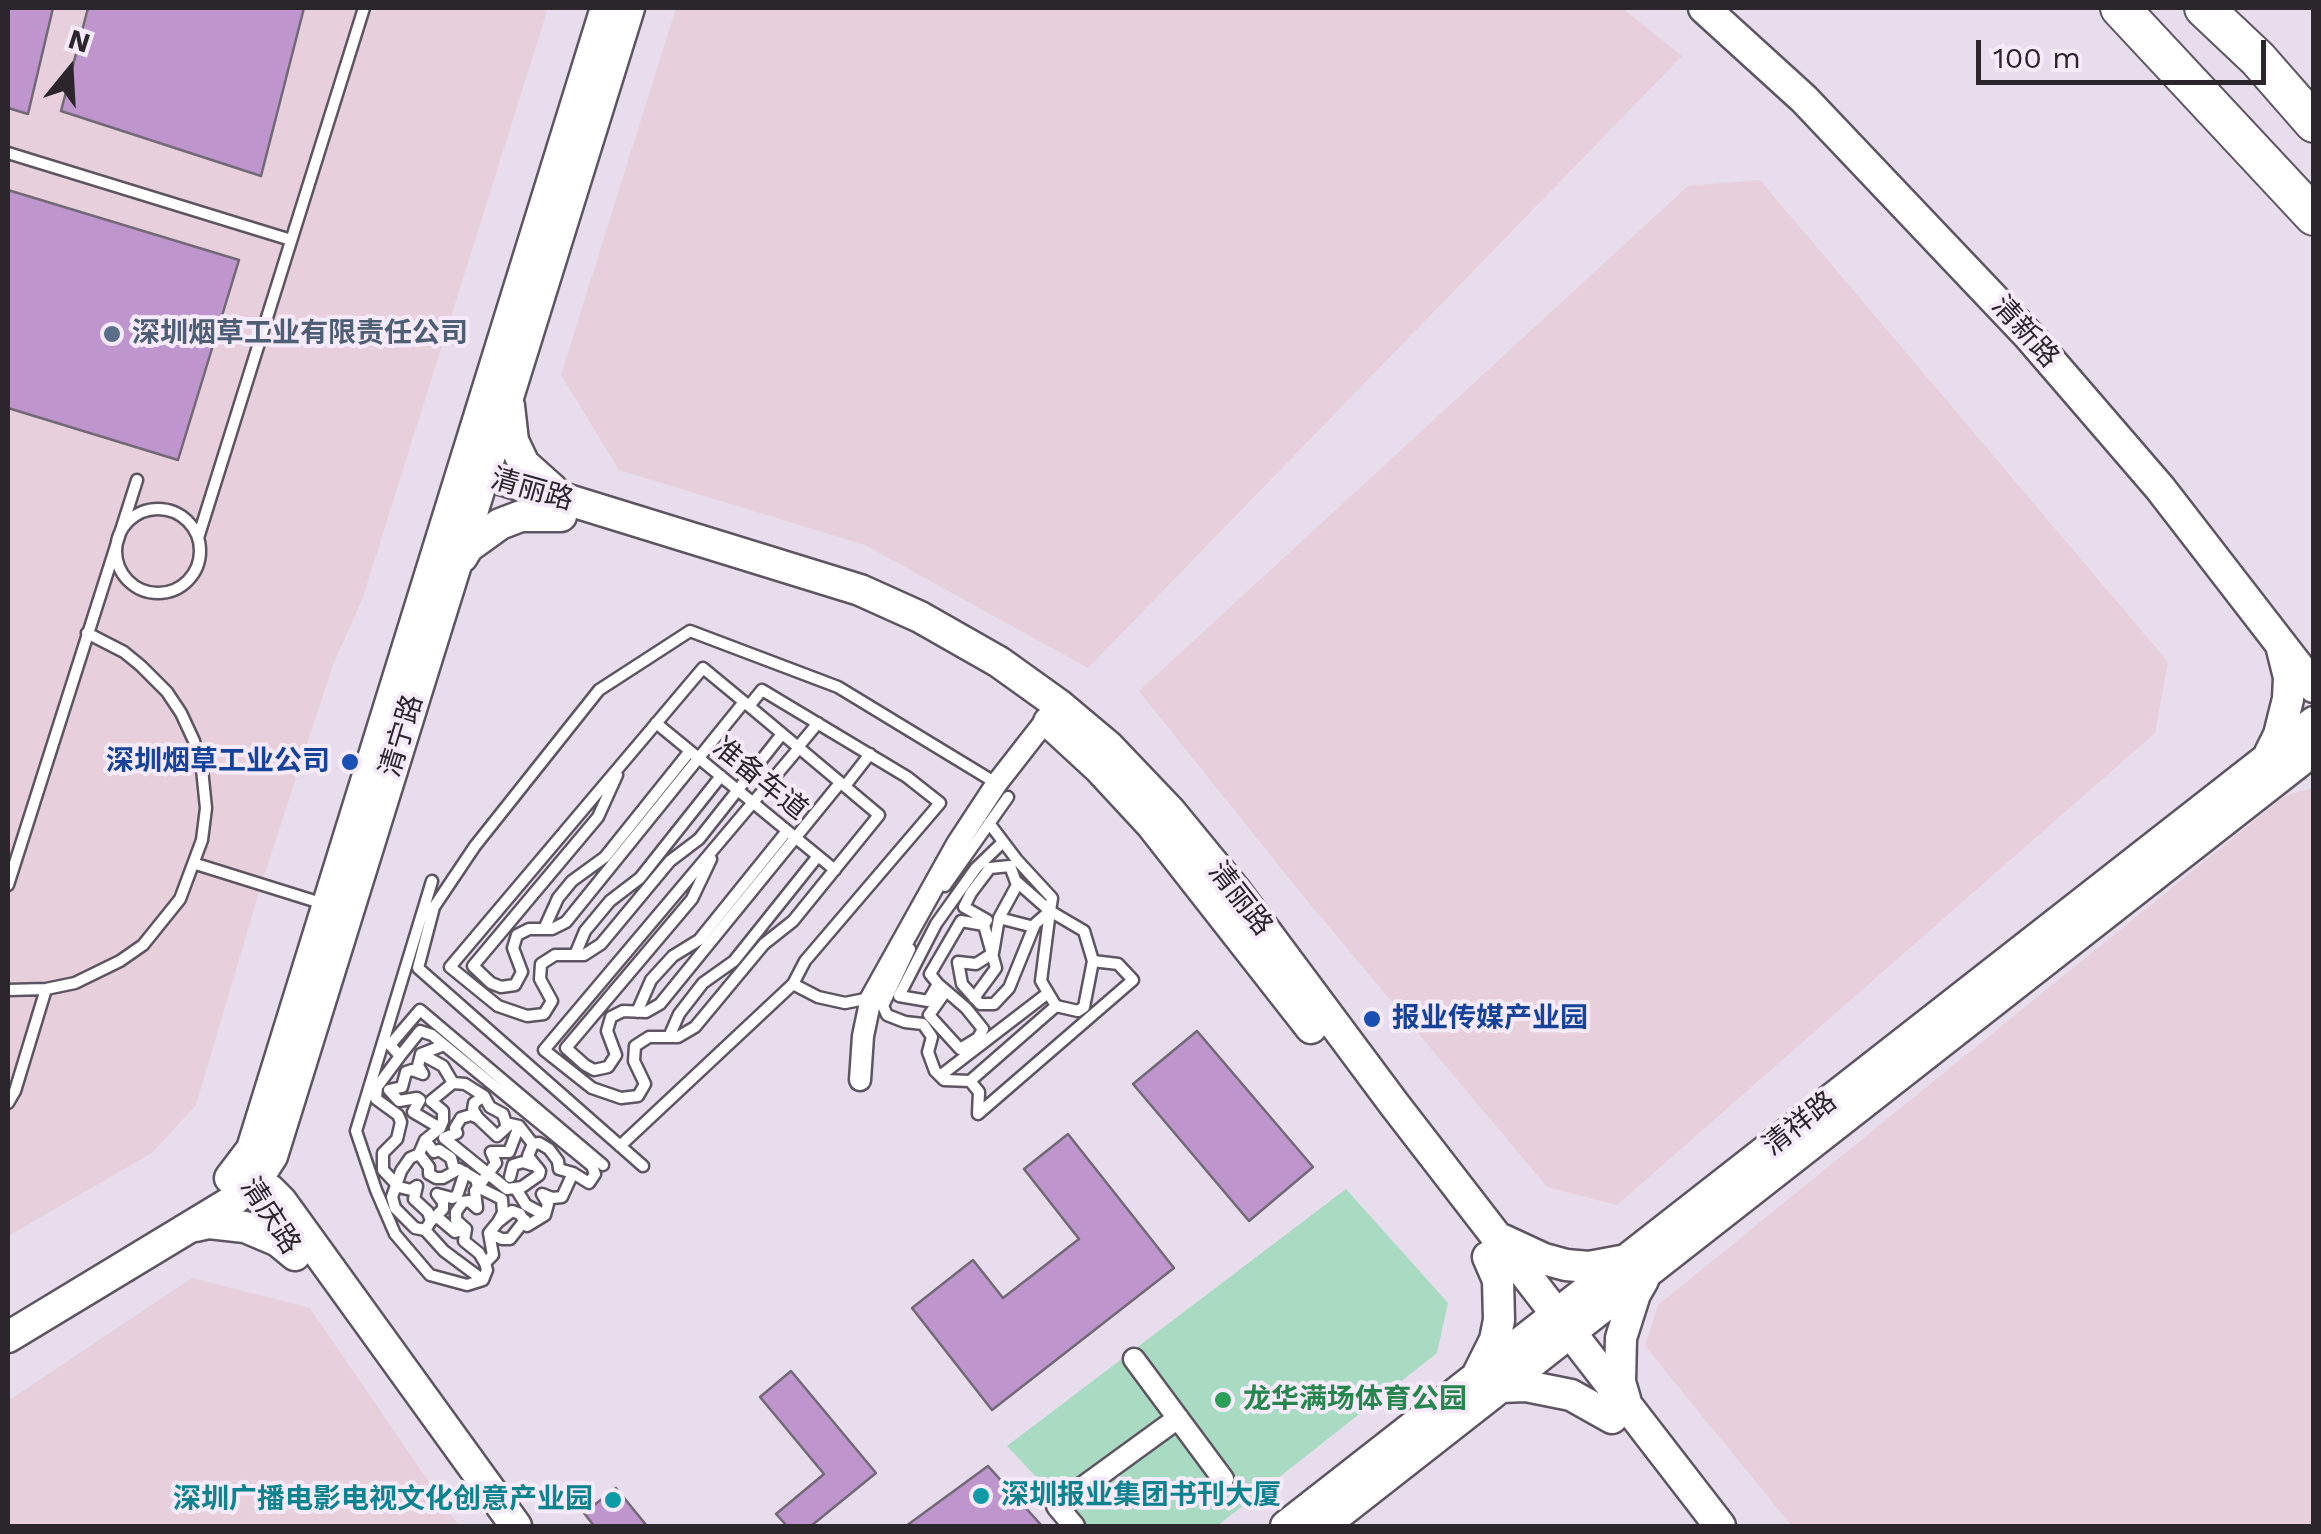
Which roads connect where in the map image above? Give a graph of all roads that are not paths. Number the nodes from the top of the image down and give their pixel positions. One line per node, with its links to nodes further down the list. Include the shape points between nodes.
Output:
1 (364, 8): 13 (lane)
2 (606, 8): 16 (street, 清宁路)
3 (629, 8): 14 (street, 清宁路)
4 (1704, 8): 22 (street, 清新路, via 1804,99 2029,336)
5 (1734, 8): 23 (street, 清新路, via 1818,85 2044,322)
6 (2105, 8): 9 (highway)
7 (2120, 8): 9 (highway)
8 (2204, 8): 10 (highway)
9 (2192, 82): 12 (highway)
10 (2314, 123)
11 (8, 153): 13 (lane)
12 (2314, 216)
13 (291, 240): 18 (lane)
14 (509, 392): 16 (street, 清宁路); 17 (street, via 508,420 524,464)
15 (136, 480): 19 (lane)
16 (474, 481): 17 (street, 清丽路); 20 (street, 清宁路); 55 (street, 清宁路)
17 (564, 507): 20 (street, via 500,524 468,547); 26 (street, 清丽路, via 860,590 999,662)
18 (198, 538): 19 (lane, via 181,516 159,509 128,521); 19 (lane, via 195,571 177,589 159,593 140,590 122,573)
19 (117, 540): 21 (lane)
20 (454, 568): 55 (street, 清宁路)
21 (87, 633): 49 (lane); 50 (lane, via 142,666 194,741 206,808)
22 (2277, 637): 24 (street, 清新路); 36 (street, via 2289,677)
23 (2314, 652)
24 (2314, 687)
25 (746, 704): 28 (lane, 准备车道, via 703,668); 29 (lane, via 762,690); 30 (lane, 准备车道); 33 (lane)
26 (1053, 712): 41 (street); 114 (street, 清丽路, via 1108,747 1170,811)
27 (2314, 722): 36 (street, 清祥路)
28 (656, 723): 33 (lane, 准备车道); 35 (lane)
29 (818, 723): 31 (lane); 34 (lane)
30 (782, 734): 31 (lane, 准备车道); 40 (lane)
31 (799, 748): 39 (lane, 准备车道); 42 (lane)
32 (2314, 750): 36 (street, 清祥路)
33 (694, 754): 38 (lane, 准备车道); 48 (lane); 48 (lane)
34 (870, 754): 39 (lane); 65 (lane, via 940,803)
35 (621, 765): 60 (lane, via 598,816 473,966 501,987 515,985 522,972 514,941 522,930); 63 (lane, via 450,967 488,1001 527,1016 544,1014 552,1001 540,979 542,964 555,955)
36 (2276, 766): 37 (street); 116 (street, 清祥路)
37 (2314, 769)
38 (721, 776): 40 (lane, 准备车道); 63 (lane, via 640,878 585,931)
39 (843, 784): 44 (lane); 51 (lane, 准备车道, via 879,815)
40 (738, 790): 42 (lane, 准备车道); 63 (lane, via 601,944)
41 (1002, 790): 43 (lane); 70 (street, via 949,858); 93 (lane, via 838,687 690,631 598,690 434,907 418,968)
42 (753, 802): 44 (lane, 准备车道); 46 (lane)
43 (989, 823): 45 (lane); 75 (lane, via 949,878 883,1006 905,1022)
44 (791, 834): 47 (lane, 准备车道); 61 (lane); 61 (lane, via 745,882)
45 (1003, 842): 56 (lane, via 1052,898); 66 (lane, via 936,924 900,996 928,1001)
46 (715, 847): 74 (lane, via 692,899 566,1048 594,1070 608,1068 616,1055 607,1030 611,1017); 77 (lane, via 544,1050 582,1083 621,1098 638,1096 646,1084 634,1061 636,1046 649,1037)
47 (818, 856): 51 (lane, 准备车道); 77 (lane, via 734,960 703,984)
48 (609, 861): 60 (lane, via 566,922); 60 (lane, via 572,880)
49 (11, 864): 54 (lane)
50 (196, 864): 55 (lane); 67 (lane, via 180,899 143,944 99,973)
51 (835, 870): 77 (lane, via 695,1027)
52 (432, 881): 117 (lane, via 356,1130 396,1234 430,1275 466,1285)
53 (1016, 881): 56 (lane); 57 (lane); 58 (lane, via 1010,866 990,868 971,894 964,907 987,920)
54 (8, 885)
55 (338, 908): 88 (street, 清宁路); 102 (street, 清宁路, via 252,1149)
56 (1050, 911): 59 (lane); 64 (lane, via 1084,932); 69 (lane, via 1042,981)
57 (999, 918): 59 (lane); 62 (lane)
58 (984, 925): 62 (lane); 66 (lane, via 962,921 930,974)
59 (1034, 927): 72 (lane, via 1008,988)
60 (544, 930)
61 (703, 943): 74 (lane, via 660,1004); 74 (lane, via 674,956 651,980)
62 (993, 953): 71 (lane, via 996,968); 71 (lane, via 976,964 958,962 962,984)
63 (575, 955)
64 (1093, 961): 73 (lane, via 1084,1007); 83 (lane, via 1118,964 1133,980 978,1114 979,1092)
65 (793, 984): 70 (lane, via 846,1003); 93 (lane)
66 (942, 987): 75 (lane); 76 (lane)
67 (46, 989): 68 (lane); 86 (lane)
68 (8, 990)
69 (1048, 992): 73 (lane); 76 (lane)
70 (871, 998): 82 (street)
71 (974, 998): 72 (lane)
72 (994, 1004): 76 (lane)
73 (1056, 1006): 83 (lane)
74 (638, 1012)
75 (926, 1019): 76 (lane, via 960,1049); 81 (lane, via 928,1052)
76 (987, 1033): 81 (lane)
77 (668, 1038)
78 (444, 1045): 79 (lane); 80 (lane, via 420,1031); 99 (lane, via 595,1174 589,1183)
79 (421, 1054): 84 (lane, via 444,1066); 90 (lane, via 423,1074 406,1072 402,1086 390,1090 399,1101 420,1100 413,1112)
80 (400, 1056): 96 (lane, via 390,1044 420,1010); 103 (lane, via 376,1099 401,1122 381,1160)
81 (940, 1076): 83 (lane)
82 (860, 1080)
83 (970, 1081)
84 (454, 1082): 85 (lane); 90 (lane, via 431,1100 443,1112)
85 (484, 1096): 87 (lane, via 474,1103); 89 (lane)
86 (8, 1102)
87 (478, 1118): 89 (lane, via 497,1136); 100 (lane, via 460,1118 457,1132 444,1138)
88 (283, 1122): 102 (street, 清宁路, via 272,1156); 113 (street, via 281,1168)
89 (513, 1126): 92 (lane); 100 (lane, via 509,1152 492,1152 496,1163)
90 (440, 1128): 91 (lane)
91 (424, 1140): 94 (lane); 98 (lane)
92 (533, 1144): 95 (lane); 99 (lane, via 551,1151 559,1169)
93 (620, 1146): 97 (lane)
94 (419, 1154): 98 (lane, via 436,1178); 103 (lane)
95 (532, 1165): 101 (lane, via 513,1164); 105 (lane, via 539,1175)
96 (603, 1166)
97 (643, 1166)
98 (459, 1171): 104 (lane); 108 (lane, via 456,1196 437,1194 443,1202)
99 (573, 1172): 106 (lane, via 562,1197 542,1194)
100 (488, 1175): 104 (lane); 105 (lane)
101 (510, 1177)
102 (247, 1180): 110 (street, 清宁路); 113 (street, 清庆路); 118 (street, 清宁路, via 209,1194)
103 (394, 1184): 108 (lane, via 404,1190 417,1186 414,1199); 108 (lane, via 394,1208 414,1228)
104 (478, 1186): 109 (lane, via 502,1199); 111 (lane, via 478,1208 469,1201 456,1212)
105 (516, 1189): 106 (lane, via 526,1206)
106 (545, 1215): 107 (lane, via 527,1226)
107 (525, 1220): 109 (lane, via 512,1212); 112 (lane, via 510,1238)
108 (431, 1222): 111 (lane, via 454,1232); 117 (lane, via 444,1251)
109 (498, 1222): 112 (lane)
110 (188, 1228): 113 (street, via 245,1227); 120 (street, 清宁路)
111 (466, 1228): 115 (lane, via 464,1241)
112 (489, 1233): 115 (lane, via 493,1255)
113 (298, 1242): 126 (street, 清庆路); 127 (street, 清庆路)
114 (1492, 1247): 116 (street, via 1566,1265); 119 (street, 清丽路); 122 (street, via 1499,1320)
115 (485, 1263): 117 (lane)
116 (1638, 1265): 119 (street, 清祥路); 123 (street, via 1622,1338)
117 (483, 1280)
118 (8, 1316)
119 (1556, 1330): 122 (street, 清祥路); 123 (street, 清丽路)
120 (8, 1337)
121 (1134, 1359): 124 (street)
122 (1487, 1384): 123 (street, via 1571,1395); 129 (street, 清祥路); 130 (street, 清祥路)
123 (1620, 1412): 131 (street, 清丽路); 132 (street, 清丽路)
124 (1178, 1418): 125 (street); 128 (street, via 1057,1506)
125 (1223, 1479)
126 (491, 1526)
127 (516, 1526)
128 (1074, 1526)
129 (1286, 1526)
130 (1323, 1526)
131 (1694, 1526)
132 (1720, 1526)

